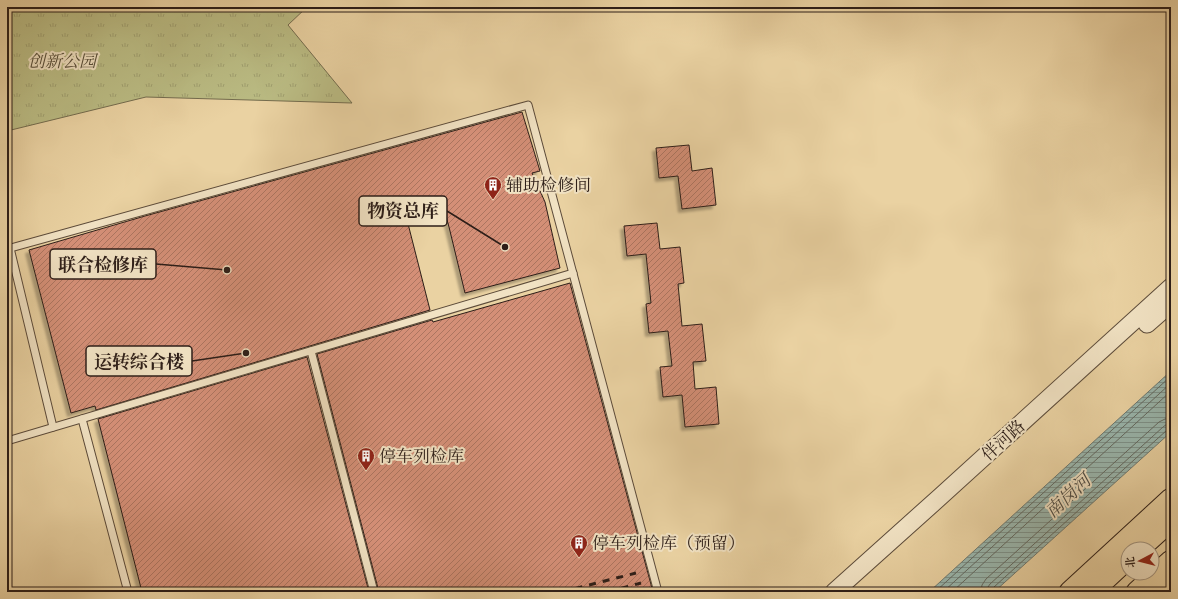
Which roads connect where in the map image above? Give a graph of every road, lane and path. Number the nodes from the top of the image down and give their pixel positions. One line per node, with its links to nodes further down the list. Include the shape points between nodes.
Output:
1 (8, 249): 2 (lane, via 528,105); 7 (lane)
2 (573, 273): 5 (lane); 17 (lane)
3 (1171, 287): 18 (street, 伴河路)
4 (1171, 303): 19 (street, 伴河路)
5 (311, 351): 6 (lane); 16 (lane)
6 (82, 419): 7 (lane); 15 (lane)
7 (54, 427): 8 (lane)
8 (7, 441)
9 (1171, 498): 20 (main road)
10 (1171, 520): 11 (main road)
11 (1147, 541)
12 (1171, 561): 22 (main road)
13 (1120, 565): 21 (main road)
14 (1171, 586): 23 (main road)
15 (128, 592)
16 (374, 592)
17 (658, 592)
18 (834, 592)
19 (850, 592)
20 (1070, 592)
21 (1090, 592)
22 (1137, 592)
23 (1165, 592)

